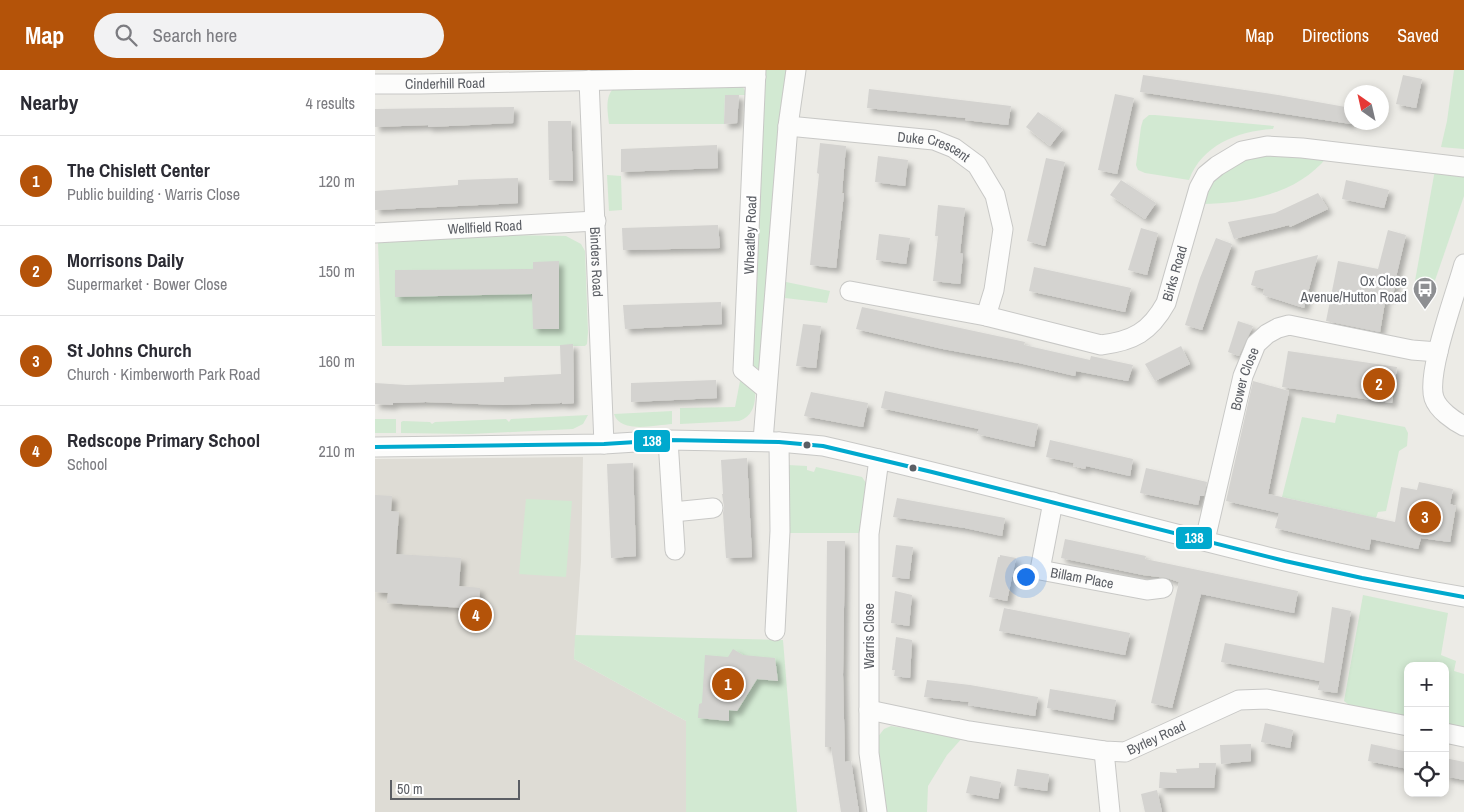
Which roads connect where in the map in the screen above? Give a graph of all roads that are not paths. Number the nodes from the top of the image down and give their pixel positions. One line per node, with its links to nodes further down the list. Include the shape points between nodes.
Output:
1 (796, 70): 5 (street, Wheatley Road)
2 (756, 74): 3 (street, Cinderhill Road); 13 (street, Wheatley Road, via 743,370)
3 (589, 80): 4 (street, Cinderhill Road); 7 (street, Binders Road)
4 (375, 84)
5 (788, 126): 11 (street, Duke Crescent, via 934,140 954,148 977,165 995,195 1003,229); 13 (street, Wheatley Road)
6 (1464, 167): 11 (street, Birks Road, via 1302,148 1267,146 1242,151 1206,175 1199,188 1166,303 1157,319 1143,332 1120,343 1101,345)
7 (595, 221): 8 (street, Wellfield Road); 17 (street, Binders Road)
8 (375, 233)
9 (1464, 264): 12 (street)
10 (850, 291): 11 (street, Birks Road)
11 (986, 316)
12 (1438, 352): 14 (street, via 1432,380 1434,399 1450,419); 23 (street, Bower Close, via 1412,350 1289,325 1267,334 1256,344 1243,376)
13 (766, 389): 16 (street, Wheatley Road)
14 (1464, 426)
15 (668, 440): 16 (street); 17 (street); 22 (street)
16 (771, 442): 19 (street, via 823,446); 27 (street, Wheatley Road, via 780,530)
17 (604, 444): 18 (street)
18 (375, 446)
19 (879, 459): 20 (street); 28 (street, Warris Close, via 869,534)
20 (1053, 502): 23 (street); 25 (street, Billam Place, via 1040,570 1147,590)
21 (713, 508): 22 (street)
22 (673, 512): 24 (street)
23 (1205, 540): 26 (street, via 1352,576)
24 (675, 550)
25 (1163, 588)
26 (1464, 597)
27 (775, 631)
28 (869, 710): 32 (street, Byrley Road, via 969,732); 33 (street, Warris Close, via 869,753)
29 (1404, 725): 32 (street, Byrley Road, via 1267,698 1239,700 1125,752)
30 (1449, 734): 31 (street)
31 (1464, 737)
32 (1104, 751): 34 (street)
33 (877, 812)
34 (1110, 812)

